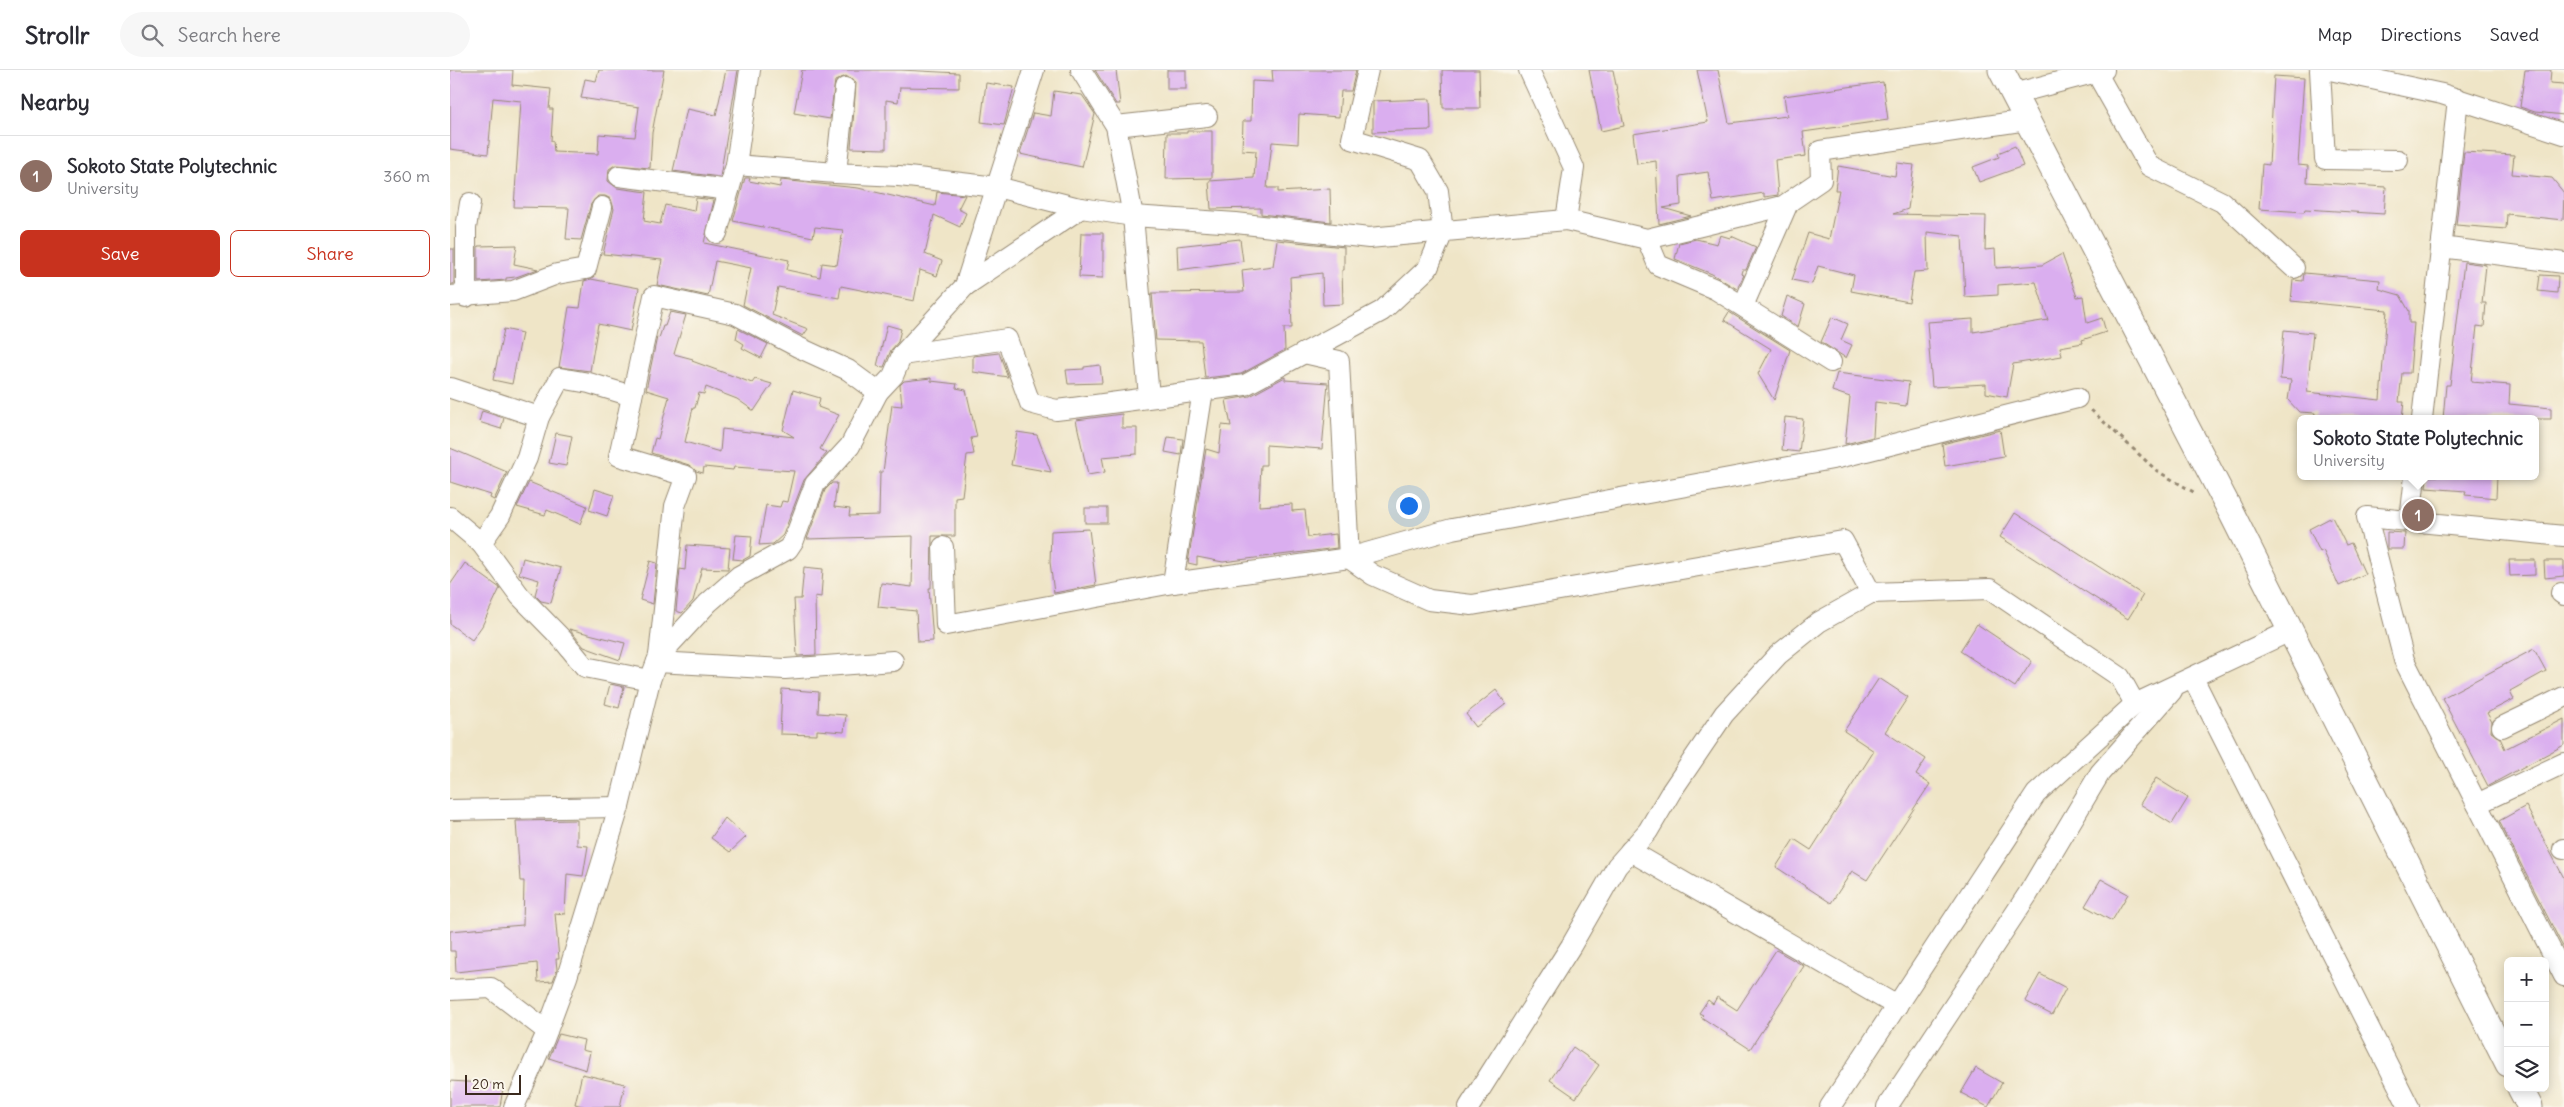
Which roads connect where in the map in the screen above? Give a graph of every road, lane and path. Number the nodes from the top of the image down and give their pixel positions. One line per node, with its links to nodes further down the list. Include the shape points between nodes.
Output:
1 (750, 70): 18 (street)
2 (1034, 70): 21 (street)
3 (1081, 70): 15 (street)
4 (1368, 70): 29 (street, via 1352,139 1420,160 1438,191)
5 (1529, 70): 28 (street, via 1574,168)
6 (2001, 70): 11 (street)
7 (2320, 70): 17 (street, via 2325,159)
8 (2330, 70): 12 (street)
9 (2100, 71): 11 (street); 34 (street, via 2149,166 2222,202)
10 (845, 88): 19 (street)
11 (2013, 94): 14 (street)
12 (2458, 99): 16 (street); 32 (street)
13 (1207, 116): 15 (street)
14 (2027, 120): 24 (street, via 1820,151 1821,180); 59 (street)
15 (1116, 126): 27 (street)
16 (2564, 134)
17 (2398, 160)
18 (736, 165): 19 (street); 22 (street)
19 (836, 173): 21 (street)
20 (619, 176): 22 (street)
21 (997, 187): 26 (street); 35 (street)
22 (729, 190): 30 (street)
23 (470, 203): 36 (street)
24 (1788, 203): 31 (street); 37 (street)
25 (602, 207): 36 (street, via 586,269 557,274 513,291)
26 (1081, 208): 27 (street); 35 (street)
27 (1134, 216): 29 (street, via 1369,238); 45 (street)
28 (1566, 220): 29 (street); 31 (street)
29 (1443, 232): 38 (street, via 1428,268 1382,312)
30 (717, 233)
31 (1647, 239): 37 (street, via 1658,265 1716,289)
32 (2441, 247): 33 (street); 47 (street)
33 (2564, 263)
34 (2294, 268)
35 (965, 286): 39 (street)
36 (458, 296)
37 (1743, 306): 40 (street)
38 (1304, 353): 42 (street, via 1245,385); 56 (street, via 1339,361)
39 (902, 356): 43 (street, via 893,376); 45 (street, via 1006,339 1030,403 1056,410)
40 (1831, 362)
41 (451, 388): 48 (street)
42 (1203, 390): 45 (street); 57 (street)
43 (878, 392): 44 (street, via 848,370 735,314 654,296); 61 (street, via 850,446 815,484 788,549 739,576 708,603)
44 (632, 396): 48 (street, via 560,378); 61 (street, via 619,456 686,476 675,506)
45 (1149, 397)
46 (2077, 398): 50 (path, via 2157,471); 56 (street, via 1838,458 1452,529)
47 (2422, 415)
48 (539, 417): 54 (street, via 527,458 500,516)
49 (2415, 480): 52 (street)
50 (2199, 495)
51 (450, 517): 54 (street)
52 (2410, 521): 53 (street); 67 (street, via 2367,517 2404,660)
53 (2564, 536)
54 (481, 543): 61 (street, via 520,596 585,667)
55 (943, 547): 57 (street, via 946,625)
56 (1349, 558): 57 (street); 58 (street, via 1373,575 1428,600 1472,605 1843,541)
57 (1173, 583)
58 (1871, 594): 64 (street, via 1990,589 2120,677); 70 (street, via 1819,622 1778,655 1724,714 1648,831)
59 (2290, 631): 62 (street); 75 (street)
60 (893, 661): 61 (street, via 785,669)
61 (655, 666): 68 (street)
62 (2185, 682): 64 (street); 81 (street, via 2100,773 2028,894); 82 (street)
63 (2564, 697): 65 (street)
64 (2135, 704): 73 (street, via 2036,794)
65 (2502, 727)
66 (2564, 763): 67 (street)
67 (2477, 804): 71 (street)
68 (619, 807): 69 (street); 74 (street, via 567,977)
69 (450, 810)
70 (1630, 851): 73 (street); 79 (street, via 1617,866 1571,946)
71 (2564, 976)
72 (450, 990): 74 (street, via 491,988)
73 (1897, 1006): 80 (street)
74 (547, 1031): 78 (street)
75 (2504, 1056)
76 (2520, 1092): 83 (street)
77 (2521, 1092): 84 (street)
78 (514, 1107)
79 (1469, 1107)
80 (1830, 1107)
81 (1887, 1107)
82 (2409, 1107)
83 (2524, 1107)
84 (2530, 1107)

